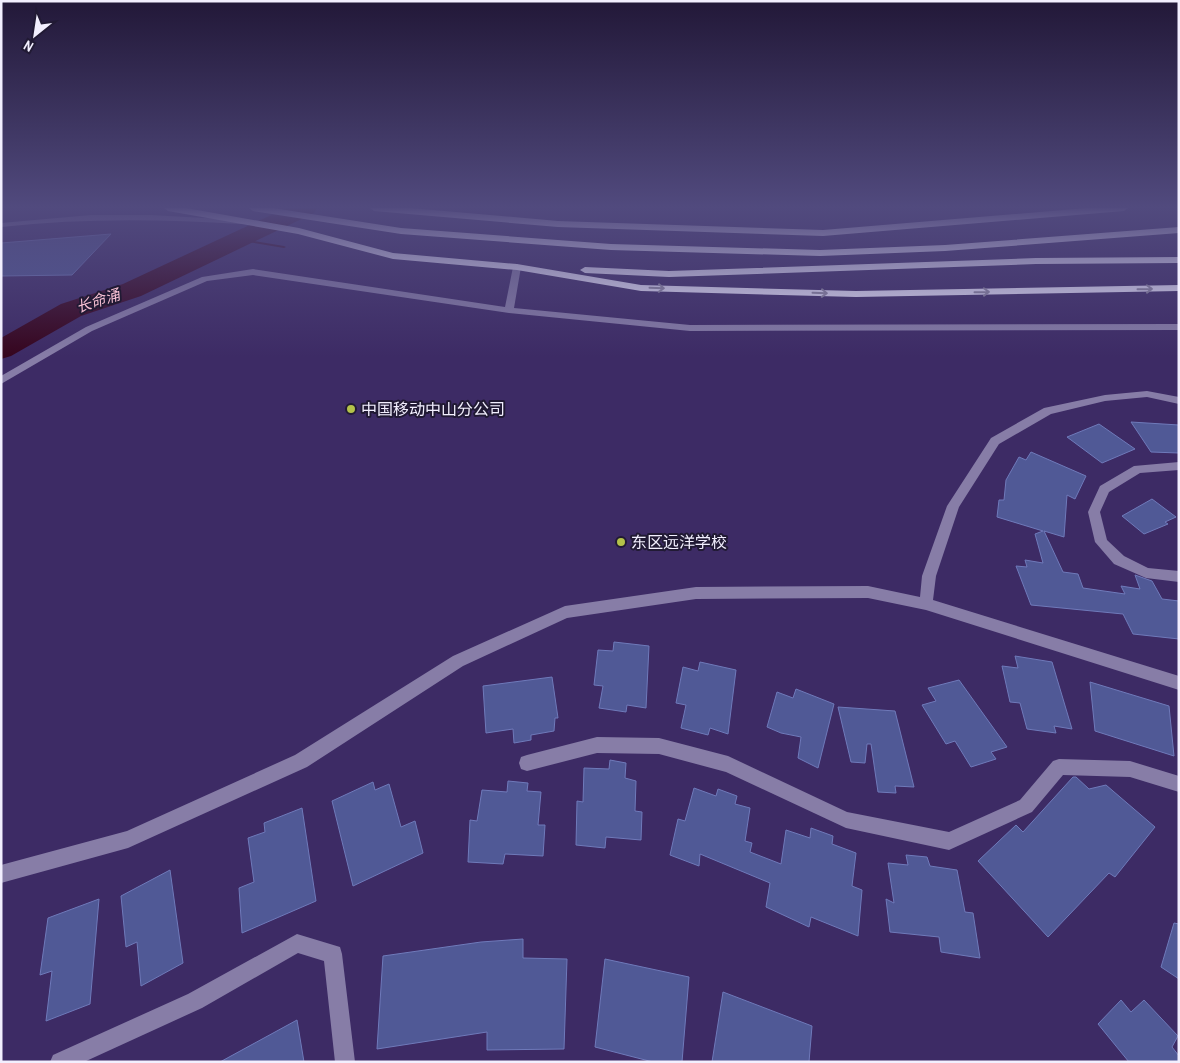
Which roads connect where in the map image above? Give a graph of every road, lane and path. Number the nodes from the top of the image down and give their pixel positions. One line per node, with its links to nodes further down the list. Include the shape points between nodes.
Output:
1 (411, 258): 3 (highway)
2 (1179, 260): 3 (highway, via 1036,261 669,274)
3 (516, 267): 4 (highway, one-way to 4, via 650,288 856,294); 5 (street)
4 (1179, 288)
5 (509, 310): 6 (street, via 690,328); 7 (street, via 253,272 205,279 89,329)
6 (1179, 328)
7 (1, 381)
8 (1179, 401): 11 (street, via 1147,394 1106,398 1048,411 995,441 953,506 929,576)
9 (1179, 466): 10 (street, via 1138,470 1104,489 1094,512 1101,542 1119,560 1146,573)
10 (1179, 577)
11 (926, 604): 12 (street); 15 (street, via 868,592 696,593 565,612 458,661 301,761 128,839)
12 (1179, 683)
13 (527, 763): 14 (street, via 597,744 659,746 728,764 846,820 949,841 1026,806 1059,767 1130,769)
14 (1179, 784)
15 (1, 874)
16 (60, 1062): 17 (street, via 195,1001 297,943 333,954)
17 (345, 1062)

